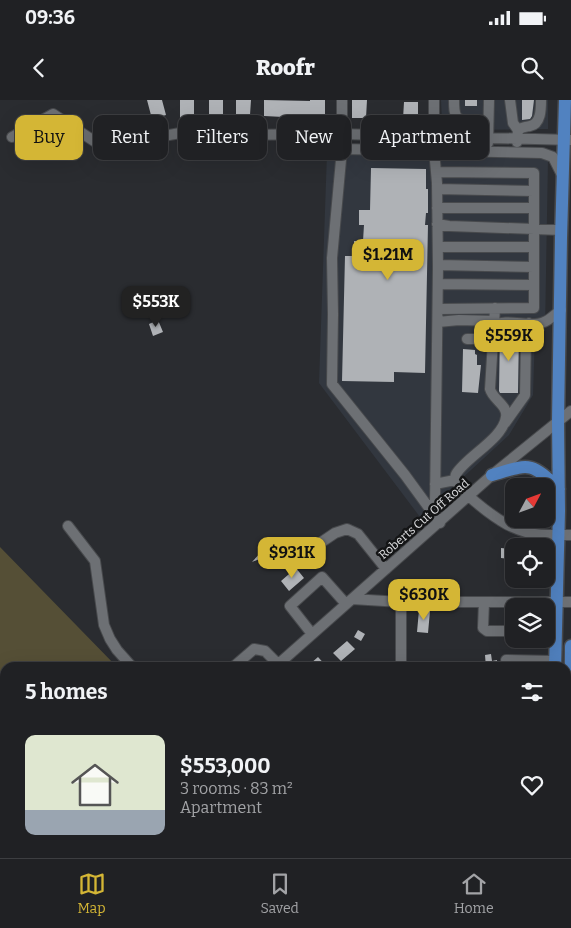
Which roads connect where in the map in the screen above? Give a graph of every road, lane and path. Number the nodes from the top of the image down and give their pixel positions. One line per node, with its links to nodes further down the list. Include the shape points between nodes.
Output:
1 (342, 100): 8 (street)
2 (434, 100): 9 (street)
3 (454, 100): 10 (street)
4 (490, 100): 11 (street)
5 (510, 100): 12 (street, via 512,123)
6 (541, 100): 12 (street, via 541,112 536,123 522,126)
7 (565, 100): 16 (main road)
8 (342, 115)
9 (434, 115)
10 (456, 115)
11 (489, 118)
12 (517, 134): 15 (street); 16 (street); 18 (street)
13 (277, 135): 14 (street, via 186,132 118,148 98,143 53,114)
14 (12, 137)
15 (489, 137)
16 (567, 140): 22 (main road)
17 (489, 151): 18 (street)
18 (517, 151): 22 (street, via 553,157)
19 (341, 160): 54 (street, via 332,258 332,384)
20 (435, 160): 21 (street)
21 (436, 172): 23 (street); 24 (street, via 534,173)
22 (563, 177): 29 (main road)
23 (437, 189): 24 (street); 25 (street)
24 (534, 191): 26 (street)
25 (437, 208): 26 (street); 27 (street)
26 (534, 208): 28 (street)
27 (438, 224): 28 (street); 30 (street)
28 (534, 229): 29 (street); 31 (street)
29 (561, 230): 38 (main road)
30 (438, 247): 31 (street); 32 (street)
31 (534, 247): 33 (street)
32 (438, 266): 33 (street); 34 (street)
33 (534, 268): 35 (street)
34 (438, 284): 35 (street); 36 (street)
35 (534, 285): 37 (street, via 534,308)
36 (438, 308): 37 (street); 39 (street)
37 (495, 308): 42 (street)
38 (561, 310): 40 (street); 43 (main road)
39 (438, 322): 42 (street, via 459,320); 51 (street)
40 (544, 322): 41 (street); 43 (street)
41 (529, 323): 42 (street); 48 (street, via 525,395)
42 (493, 324): 45 (street)
43 (560, 336): 47 (main road)
44 (467, 339): 45 (street)
45 (492, 339): 48 (street, via 490,389 504,406 507,416)
46 (571, 411): 47 (street, Roberts Cut Off Road)
47 (558, 421): 49 (street, Roberts Cut Off Road); 52 (main road)
48 (502, 426): 50 (street, via 490,442 460,469)
49 (492, 475): 52 (main road, via 528,466 542,472); 53 (street, Roberts Cut Off Road)
50 (455, 480): 51 (street); 53 (street)
51 (435, 484): 54 (street, via 435,502)
52 (559, 489): 57 (main road, via 559,511)
53 (469, 497): 55 (street, Roberts Cut Off Road); 57 (street, via 509,526 532,533)
54 (429, 508): 55 (street)
55 (440, 523): 59 (street, Roberts Cut Off Road)
56 (68, 526): 72 (street, via 95,561 104,625 117,650)
57 (565, 535): 63 (main road)
58 (292, 562): 59 (street, via 335,533 347,529 358,534)
59 (386, 569): 60 (street, Roberts Cut Off Road)
60 (349, 601): 61 (street); 68 (street, Roberts Cut Off Road); 68 (street, via 322,577 290,606)
61 (401, 602): 62 (street); 76 (street)
62 (484, 602): 65 (street); 67 (street, via 483,628)
63 (556, 602): 64 (street); 66 (main road)
64 (571, 602)
65 (505, 603)
66 (555, 607)
67 (505, 631)
68 (312, 634): 75 (street, Roberts Cut Off Road)
69 (571, 646): 79 (main road)
70 (553, 648): 78 (main road)
71 (506, 660): 77 (street)
72 (128, 662)
73 (239, 662): 74 (street, via 254,649 264,651)
74 (273, 662)
75 (280, 662)
76 (401, 662)
77 (530, 662)
78 (555, 662)
79 (571, 662)

